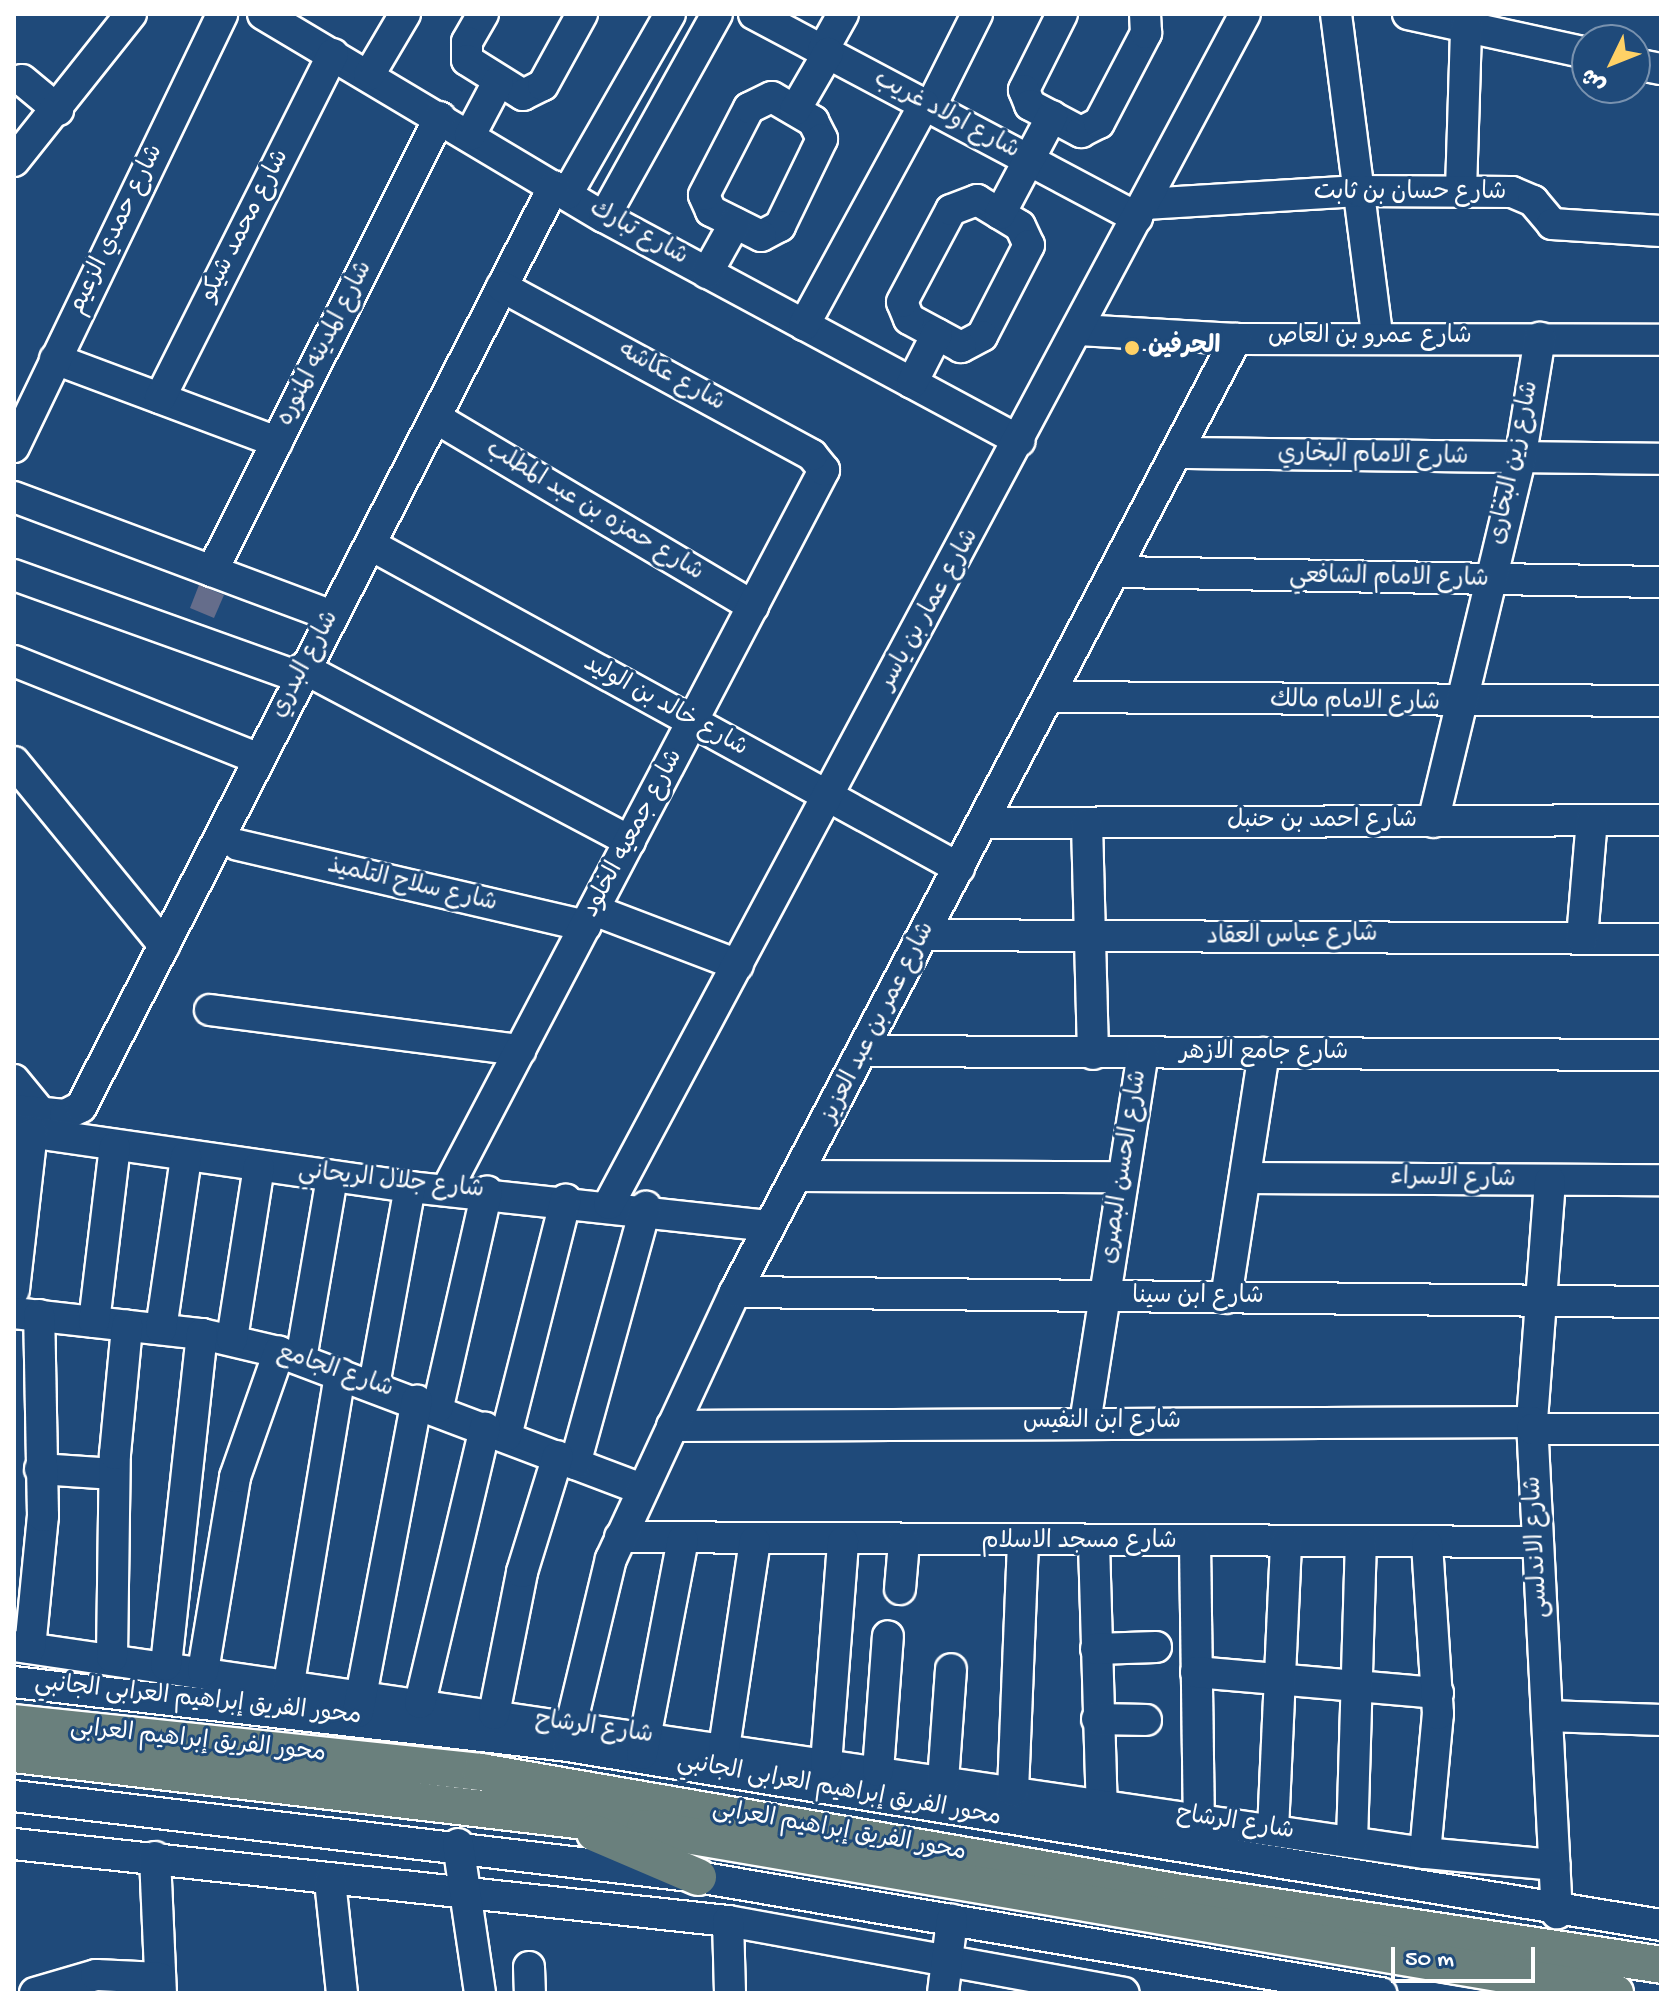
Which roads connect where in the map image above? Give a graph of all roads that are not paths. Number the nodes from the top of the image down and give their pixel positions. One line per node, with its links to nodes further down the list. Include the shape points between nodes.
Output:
1 (131, 14): 25 (street)
2 (222, 14): 49 (street, شارع حمدي الزعيم)
3 (405, 14): 21 (street)
4 (483, 14): 23 (street, via 467,42 467,60)
5 (582, 14): 23 (street, via 538,91 523,95)
6 (670, 14): 32 (street, شارع البدري)
7 (717, 14): 37 (street)
8 (754, 14): 19 (street, شارع اولاد غريب)
9 (843, 14): 19 (street)
10 (977, 14): 24 (street)
11 (1062, 14): 27 (street, via 1024,90 1030,105)
12 (1145, 14): 27 (street, via 1146,33 1095,128 1081,132)
13 (1245, 14): 35 (street, شارع عمار بن ياسر)
14 (1336, 14): 34 (street)
15 (1408, 14): 17 (street)
16 (267, 15): 20 (street, شارع تبارك)
17 (1466, 27): 18 (street); 33 (street)
18 (1571, 50)
19 (825, 52): 24 (street, شارع اولاد غريب); 26 (street)
20 (333, 54): 21 (street, شارع تبارك); 51 (street, شارع محمد شيكو)
21 (369, 75): 28 (street, شارع تبارك)
22 (22, 80): 25 (street)
23 (498, 82): 29 (street)
24 (927, 106): 30 (street, شارع اولاد غريب); 42 (street)
25 (58, 110): 31 (street)
26 (795, 110): 38 (street, via 813,121 822,139 780,226 761,236); 38 (street, via 772,97 755,101 705,186 711,211)
27 (1052, 116): 30 (street)
28 (440, 117): 29 (street, شارع تبارك); 54 (street, شارع المدينه المنوره)
29 (470, 135): 32 (street, شارع تبارك)
30 (1028, 160): 35 (street, شارع اولاد غريب); 36 (street)
31 (14, 161)
32 (560, 190): 37 (street, شارع تبارك); 41 (street, شارع البدري)
33 (1461, 190): 34 (street, شارع حسان بن ثابت); 39 (street, شارع حسان بن ثابت, via 1524,195 1552,224 1565,227)
34 (1359, 191): 35 (street, شارع حسان بن ثابت); 45 (street)
35 (1141, 211): 43 (street, شارع عمار بن ياسر)
36 (1000, 214): 44 (street, via 1026,235 1026,256 977,343 961,347); 44 (street, via 977,200 958,203 904,292 909,319)
37 (604, 217): 40 (street, شارع تبارك)
38 (735, 223): 40 (street)
39 (1661, 231)
40 (707, 273): 42 (street, شارع تبارك)
41 (502, 287): 52 (street, شارع البدري); 59 (street, شارع عكاشه, via 812,455 820,460)
42 (804, 325): 50 (street, شارع تبارك)
43 (1079, 330): 47 (street, شارع عمرو بن العاص); 53 (street, شارع عمار بن ياسر)
44 (937, 334): 50 (street)
45 (1377, 336): 46 (street, شارع عمرو بن العاص); 47 (street, شارع عمرو بن العاص)
46 (1540, 338): 48 (street, شارع عمرو بن العاص); 58 (street, شارع زين البخارى)
47 (1236, 339): 56 (street, شارع عمر بن عبد العزيز)
48 (1661, 340)
49 (55, 359): 51 (street); 55 (street, شارع حمدي الزعيم)
50 (912, 383): 53 (street, شارع تبارك)
51 (160, 398): 54 (street)
52 (436, 418): 61 (street, شارع البدري); 67 (street, شارع حمزه بن عبد المطلب)
53 (1020, 441): 77 (street, شارع عمار بن ياسر)
54 (277, 442): 62 (street, شارع المدينه المنوره)
55 (14, 447)
56 (1182, 453): 58 (street, شارع الامام البخاري); 63 (street, شارع عمر بن عبد العزيز)
57 (1661, 459): 58 (street, شارع الامام البخاري)
58 (1520, 460): 65 (street, شارع زين البخارى)
59 (822, 480): 67 (street, شارع جمعيه الخلود)
60 (14, 497): 62 (street)
61 (371, 545): 68 (street, شارع البدري); 74 (street, شارع خالد بن الوليد)
62 (212, 571): 68 (street)
63 (1118, 572): 65 (street, شارع الامام الشافعي); 71 (street, شارع عمر بن عبد العزيز)
64 (14, 575): 70 (street)
65 (1488, 582): 66 (street, شارع الامام الشافعي); 73 (street, شارع زين البخارى)
66 (1661, 582)
67 (753, 606): 74 (street, شارع جمعيه الخلود)
68 (332, 616): 70 (street, شارع البدري)
69 (14, 661): 75 (street)
70 (301, 673): 75 (street, شارع البدري); 83 (street)
71 (1049, 697): 73 (street, شارع الامام مالك); 81 (street, شارع عمر بن عبد العزيز)
72 (1661, 701): 73 (street, شارع الامام مالك)
73 (1457, 704): 80 (street, شارع زين البخارى)
74 (692, 723): 77 (street, شارع خالد بن الوليد); 83 (street, شارع جمعيه الخلود)
75 (257, 758): 91 (street, شارع البدري)
76 (14, 762): 91 (street)
77 (829, 795): 85 (street, شارع خالد بن الوليد); 92 (street, شارع عمار بن ياسر)
78 (1592, 820): 79 (street, شارع احمد بن حنبل); 80 (street, شارع احمد بن حنبل); 88 (street)
79 (1661, 820)
80 (1433, 822): 82 (street, شارع احمد بن حنبل)
81 (983, 823): 82 (street, شارع احمد بن حنبل); 85 (street, شارع عمر بن عبد العزيز)
82 (1087, 824): 89 (street)
83 (630, 841): 86 (street, شارع جمعيه الخلود)
84 (238, 845): 86 (street, شارع سلاح التلميذ)
85 (959, 868): 87 (street, شارع عمر بن عبد العزيز)
86 (590, 918): 92 (street, شارع سلاح التلميذ); 94 (street, شارع جمعيه الخلود)
87 (924, 935): 89 (street, شارع عباس العقاد); 95 (street, شارع عمر بن عبد العزيز)
88 (1582, 938): 89 (street, شارع عباس العقاد); 90 (street, شارع عباس العقاد)
89 (1090, 939): 98 (street)
90 (1661, 939)
91 (164, 945): 101 (street, شارع البدري, via 81,1107)
92 (738, 965): 115 (street, شارع عمار بن ياسر)
93 (210, 1010): 94 (street)
94 (520, 1050): 112 (street, شارع جمعيه الخلود)
95 (866, 1051): 98 (street, شارع جامع الازهر); 105 (street, شارع عمر بن عبد العزيز)
96 (1143, 1053): 97 (street, شارع جامع الازهر); 98 (street, شارع جامع الازهر); 107 (street, شارع الحسن البصرى)
97 (1264, 1053): 99 (street, شارع جامع الازهر); 108 (street)
98 (1093, 1054)
99 (1661, 1055)
100 (14, 1080): 101 (street)
101 (25, 1121): 102 (street, شارع جلال الريحاني); 118 (street)
102 (115, 1147): 103 (street, شارع جلال الريحاني); 125 (street)
103 (186, 1157): 104 (street, شارع جلال الريحاني); 127 (street)
104 (259, 1167): 106 (street, شارع جلال الريحاني); 129 (street)
105 (799, 1176): 107 (street); 117 (street, شارع عمر بن عبد العزيز)
106 (332, 1177): 111 (street, شارع جلال الريحاني); 130 (street)
107 (1123, 1177): 120 (street, شارع الحسن البصرى)
108 (1245, 1178): 110 (street, شارع الاسراء); 121 (street)
109 (1661, 1180): 110 (street, شارع الاسراء)
110 (1550, 1181): 122 (street, شارع الاندلسى)
111 (410, 1187): 112 (street, شارع جلال الريحاني); 132 (street)
112 (447, 1189): 113 (street, شارع جلال الريحاني)
113 (487, 1192): 114 (street, شارع جلال الريحاني); 133 (street)
114 (566, 1199): 115 (street, شارع جلال الريحاني); 138 (street)
115 (609, 1204): 116 (street, شارع جلال الريحاني)
116 (646, 1207): 117 (street, شارع جلال الريحاني); 139 (street)
117 (769, 1226): 119 (street, شارع عمر بن عبد العزيز)
118 (14, 1290)
119 (735, 1292): 120 (street, شارع ابن سينا); 135 (street, شارع عمر بن عبد العزيز)
120 (1105, 1297): 121 (street, شارع ابن سينا); 134 (street, شارع الحسن البصرى)
121 (1226, 1298): 122 (street, شارع ابن سينا)
122 (1542, 1302): 123 (street, شارع ابن سينا); 136 (street, شارع الاندلسى)
123 (1661, 1302)
124 (26, 1314): 125 (street, شارع الجامع); 140 (street)
125 (94, 1322): 126 (street, شارع الجامع)
126 (127, 1326): 127 (street, شارع الجامع); 141 (street)
127 (161, 1329): 128 (street, شارع الجامع)
128 (202, 1334): 129 (street, شارع الجامع); 161 (street)
129 (232, 1339): 130 (street, شارع الجامع)
130 (290, 1356): 131 (street, شارع الجامع); 163 (street, via 235,1477)
131 (340, 1374): 132 (street, شارع الجامع); 167 (street)
132 (374, 1385): 133 (street, شارع الجامع)
133 (427, 1404): 138 (street, شارع الجامع); 171 (street)
134 (1085, 1423): 135 (street, شارع ابن النفيس); 136 (street, شارع ابن النفيس)
135 (672, 1426): 142 (street, شارع عمر بن عبد العزيز)
136 (1532, 1426): 137 (street, شارع ابن النفيس); 148 (street, شارع الاندلسى)
137 (1661, 1429)
138 (496, 1432): 139 (street, شارع الجامع); 170 (street)
139 (566, 1460): 142 (street, شارع الجامع); 172 (street, via 522,1572)
140 (40, 1469): 141 (street); 157 (street)
141 (114, 1474): 160 (street)
142 (641, 1489): 143 (street, شارع عمر بن عبد العزيز)
143 (620, 1537): 144 (street, شارع مسجد الاسلام); 178 (street, شارع عمر بن عبد العزيز)
144 (683, 1540): 145 (street, شارع مسجد الاسلام); 179 (street)
145 (755, 1541): 146 (street, شارع مسجد الاسلام); 180 (street)
146 (843, 1542): 147 (street, شارع مسجد الاسلام); 182 (street)
147 (904, 1542): 149 (street, شارع مسجد الاسلام); 155 (street)
148 (1538, 1542): 154 (street, شارع مسجد الاسلام); 173 (street, شارع الاندلسى)
149 (1023, 1543): 153 (street, شارع مسجد الاسلام); 185 (street)
150 (1195, 1543): 151 (street, شارع مسجد الاسلام); 153 (street, شارع مسجد الاسلام); 164 (street)
151 (1286, 1543): 152 (street, شارع مسجد الاسلام); 165 (street)
152 (1361, 1543): 154 (street, شارع مسجد الاسلام); 168 (street)
153 (1094, 1544): 159 (street)
154 (1427, 1544): 169 (street)
155 (900, 1589)
156 (888, 1636): 183 (street)
157 (22, 1647): 160 (street, شارع الرشاح)
158 (1156, 1647): 159 (street)
159 (1096, 1649): 174 (street)
160 (112, 1657): 161 (street, شارع الرشاح)
161 (166, 1665): 163 (street, شارع الرشاح)
162 (951, 1669): 184 (street)
163 (203, 1671): 167 (street, شارع الرشاح)
164 (1196, 1672): 165 (street); 189 (street)
165 (1279, 1679): 168 (street); 190 (street)
166 (14, 1682): 171 (street, محور الفريق إبراهيم العرابى الجانبي)
167 (289, 1683): 171 (street, شارع الرشاح)
168 (1356, 1686): 169 (street); 192 (street)
169 (1438, 1693): 195 (street)
170 (420, 1703): 171 (street, شارع الرشاح); 172 (street, شارع الرشاح)
171 (359, 1706): 179 (street, محور الفريق إبراهيم العرابى الجانبي)
172 (494, 1714): 178 (street, شارع الرشاح)
173 (1547, 1716): 176 (street); 197 (street, شارع الاندلسى)
174 (1097, 1719): 175 (street); 187 (street)
175 (1146, 1720)
176 (1661, 1720)
177 (14, 1723): 205 (main road, محور الفريق إبراهيم العرابى, via 481,1772 1181,1893)
178 (571, 1725): 179 (street, شارع الرشاح)
179 (643, 1747): 180 (street, شارع الرشاح); 191 (street, محور الفريق إبراهيم العرابى الجانبي)
180 (724, 1748): 182 (street, شارع الرشاح)
181 (14, 1754): 188 (main road, محور الفريق إبراهيم العرابى)
182 (826, 1764): 183 (street, شارع الرشاح)
183 (878, 1771): 184 (street, شارع الرشاح)
184 (943, 1781): 185 (street, شارع الرشاح)
185 (1013, 1791): 187 (street, شارع الرشاح)
186 (14, 1796): 194 (street)
187 (1101, 1804): 189 (street, شارع الرشاح); 191 (street)
188 (553, 1815): 198 (main road); 214 (main road, محور الفريق إبراهيم العرابى)
189 (1199, 1819): 190 (street, شارع الرشاح)
190 (1273, 1830): 192 (street, شارع الرشاح)
191 (1103, 1838): 201 (street, محور الفريق إبراهيم العرابى الجانبي)
192 (1352, 1842): 195 (street, شارع الرشاح)
193 (14, 1844): 196 (street)
194 (458, 1844): 198 (street); 200 (street)
195 (1425, 1853): 197 (street, شارع الرشاح)
196 (155, 1857): 199 (street); 207 (street)
197 (1554, 1865): 201 (street, شارع الاندلسى)
198 (698, 1877): 202 (street)
199 (330, 1881): 200 (street); 210 (street)
200 (467, 1890): 203 (street); 211 (street)
201 (1557, 1913): 204 (street, محور الفريق إبراهيم العرابى الجانبي)
202 (952, 1920): 206 (street); 213 (street)
203 (728, 1921): 206 (street); 212 (street)
204 (1661, 1925)
205 (1661, 1965)
206 (943, 1978): 208 (street)
207 (160, 1986): 209 (street, via 96,1975)
208 (1114, 1992)
209 (35, 1993)
210 (342, 1993)
211 (480, 1993)
212 (730, 1993)
213 (1381, 1993)
214 (1615, 1993)

